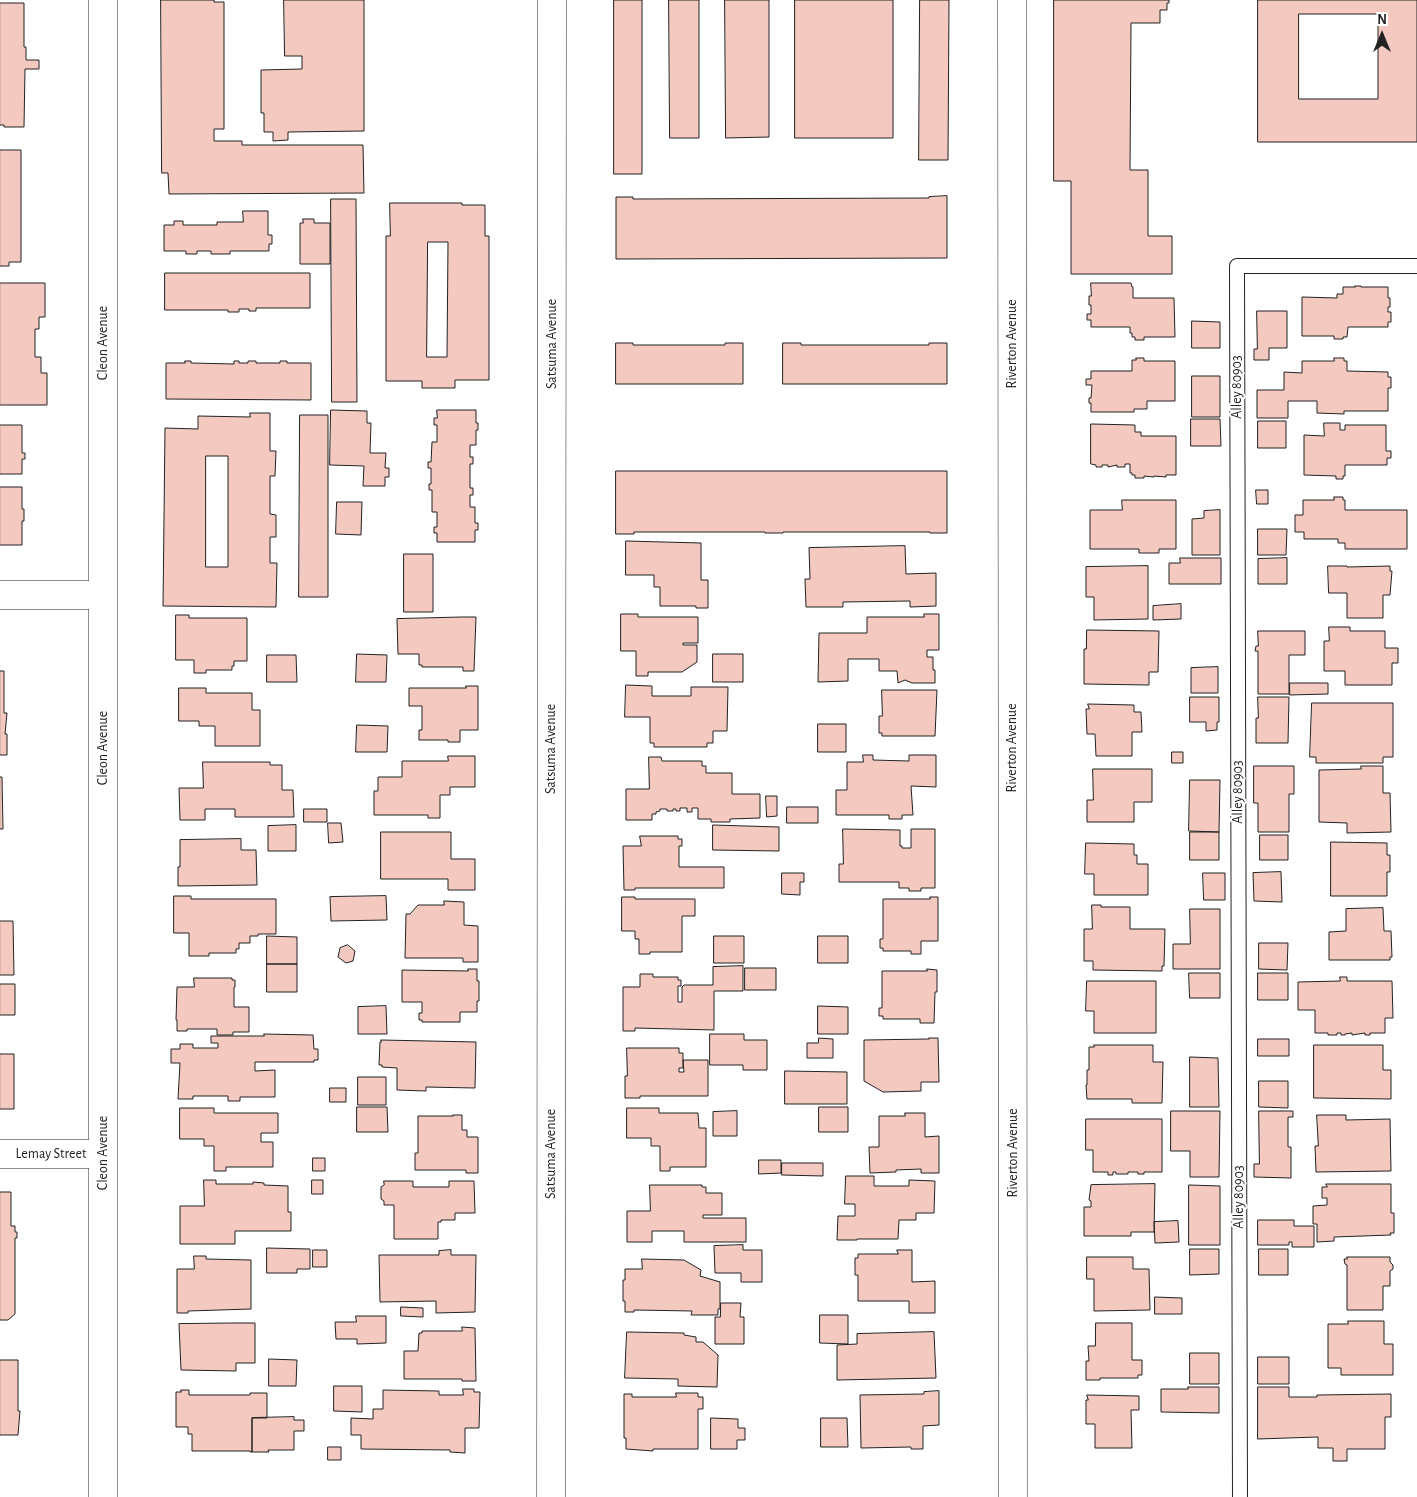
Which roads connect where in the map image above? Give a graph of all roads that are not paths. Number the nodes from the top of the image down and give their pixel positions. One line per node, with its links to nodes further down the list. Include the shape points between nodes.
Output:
1 (103, 0): 6 (street, Cleon Avenue)
2 (552, 0): 10 (street, Satsuma Avenue)
3 (1012, 0): 11 (street, Riverton Avenue)
4 (1417, 266): 12 (lane, Alley 80903, via 1237,266)
5 (0, 595): 6 (street)
6 (103, 595): 8 (street, Cleon Avenue)
7 (0, 1154): 8 (street, Lemay Street)
8 (102, 1154): 9 (street, Cleon Avenue)
9 (103, 1497)
10 (551, 1497)
11 (1013, 1497)
12 (1240, 1497)

